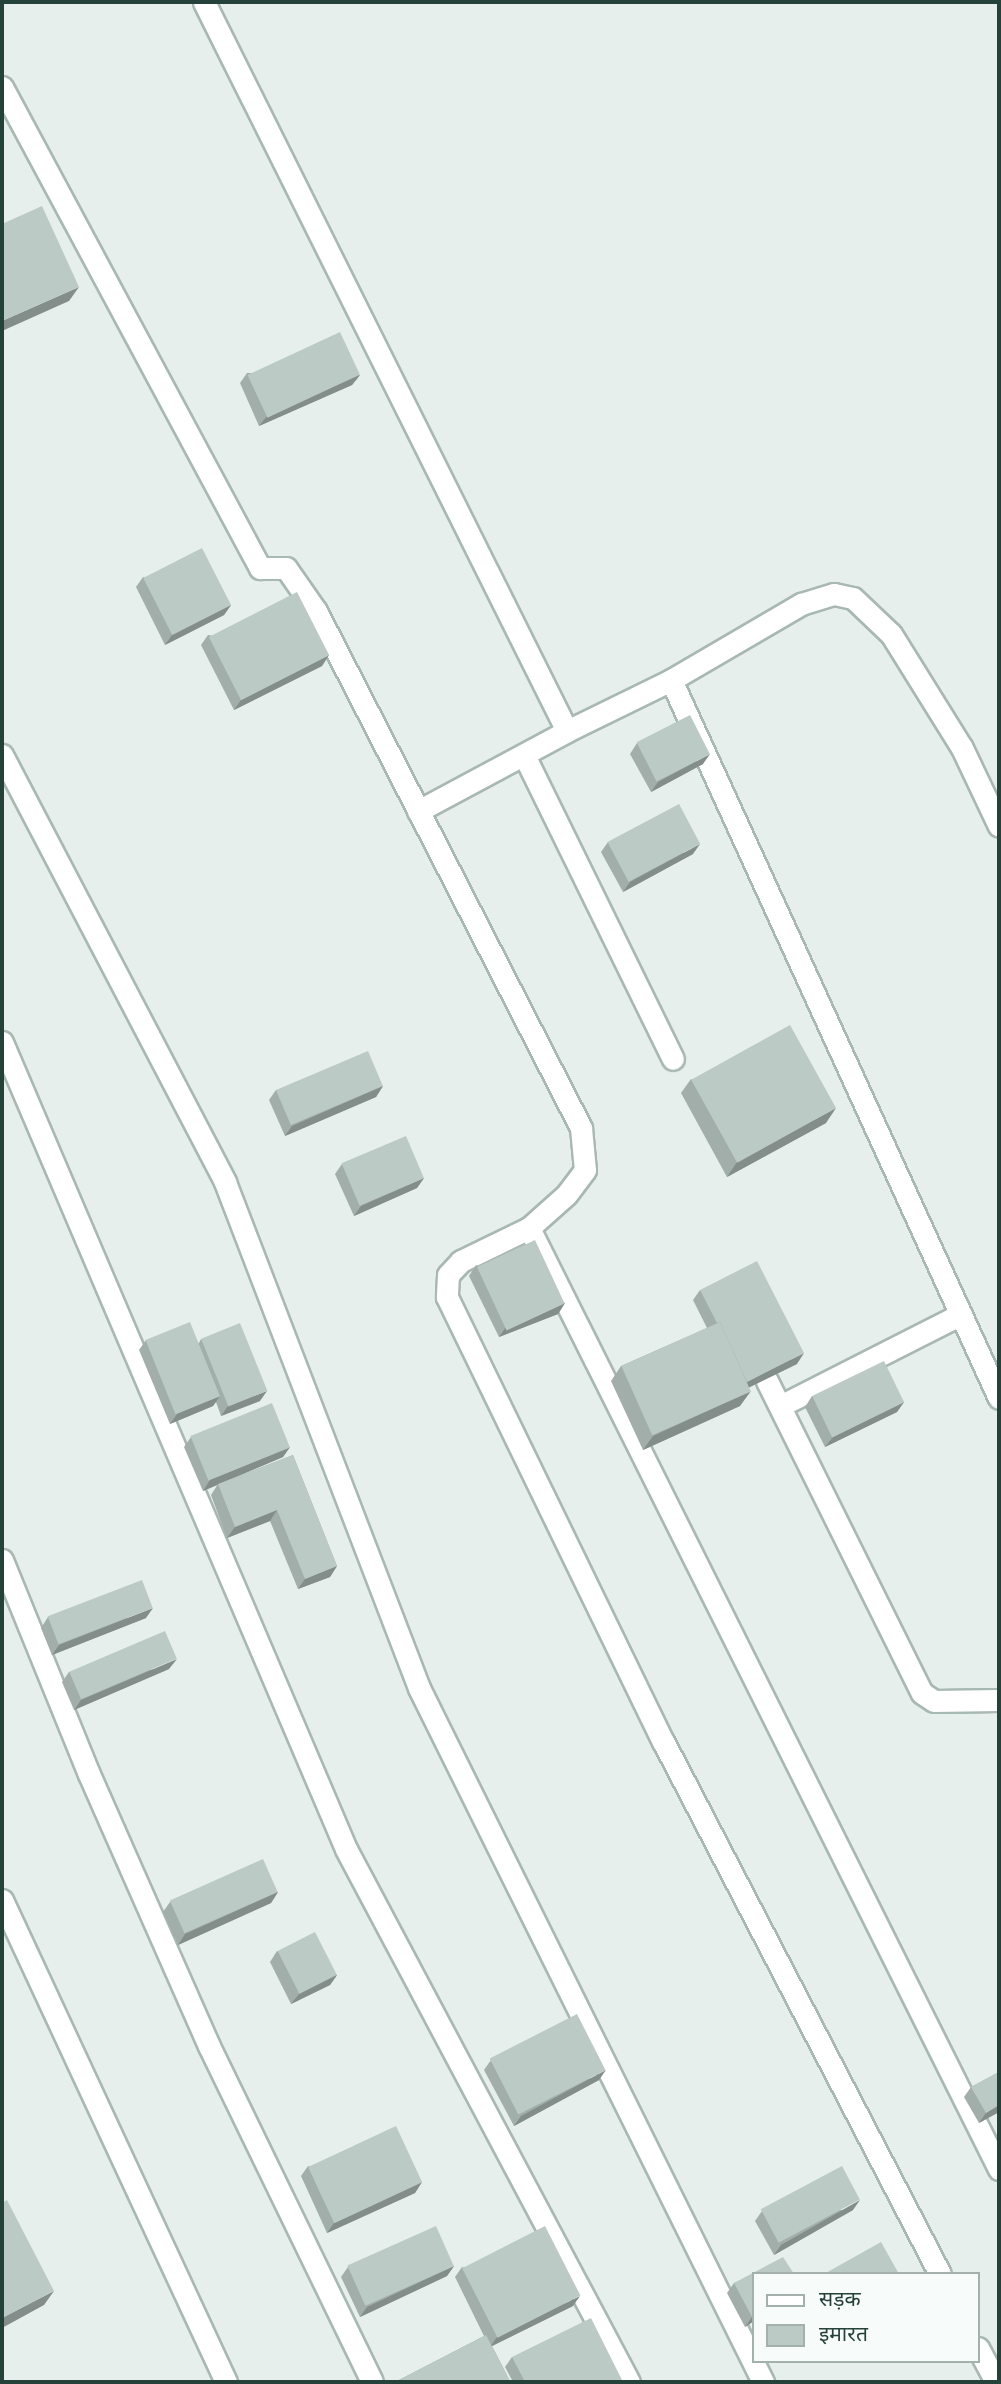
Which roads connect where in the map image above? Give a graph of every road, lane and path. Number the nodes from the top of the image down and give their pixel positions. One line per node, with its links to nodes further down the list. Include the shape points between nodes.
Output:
1 (204, 2): 4 (street)
2 (2, 87): 7 (street, via 260,568 286,568 316,611)
3 (671, 680): 4 (street); 8 (street, via 801,604 834,594 853,598 891,634 962,748); 12 (street)
4 (567, 732): 6 (street)
5 (2, 755): 22 (street, via 225,1182 419,1688)
6 (525, 757): 7 (street); 10 (street)
7 (418, 811): 11 (street, via 581,1128 585,1170)
8 (999, 826)
9 (2, 1042): 26 (street, via 346,1849)
10 (673, 1059)
11 (529, 1228): 19 (street); 20 (street, via 461,1261 448,1275 447,1297 664,1743)
12 (961, 1314): 14 (street); 15 (street)
13 (768, 1381): 15 (street)
14 (999, 1398)
15 (780, 1406): 17 (street, via 922,1693 934,1701)
16 (2, 1560): 25 (street, via 89,1774 209,2046)
17 (999, 1700)
18 (2, 1900): 24 (street)
19 (999, 2169)
20 (939, 2272)
21 (980, 2352): 28 (street)
22 (752, 2360)
23 (754, 2363): 27 (street)
24 (226, 2382)
25 (372, 2382)
26 (629, 2382)
27 (763, 2382)
28 (996, 2382)

